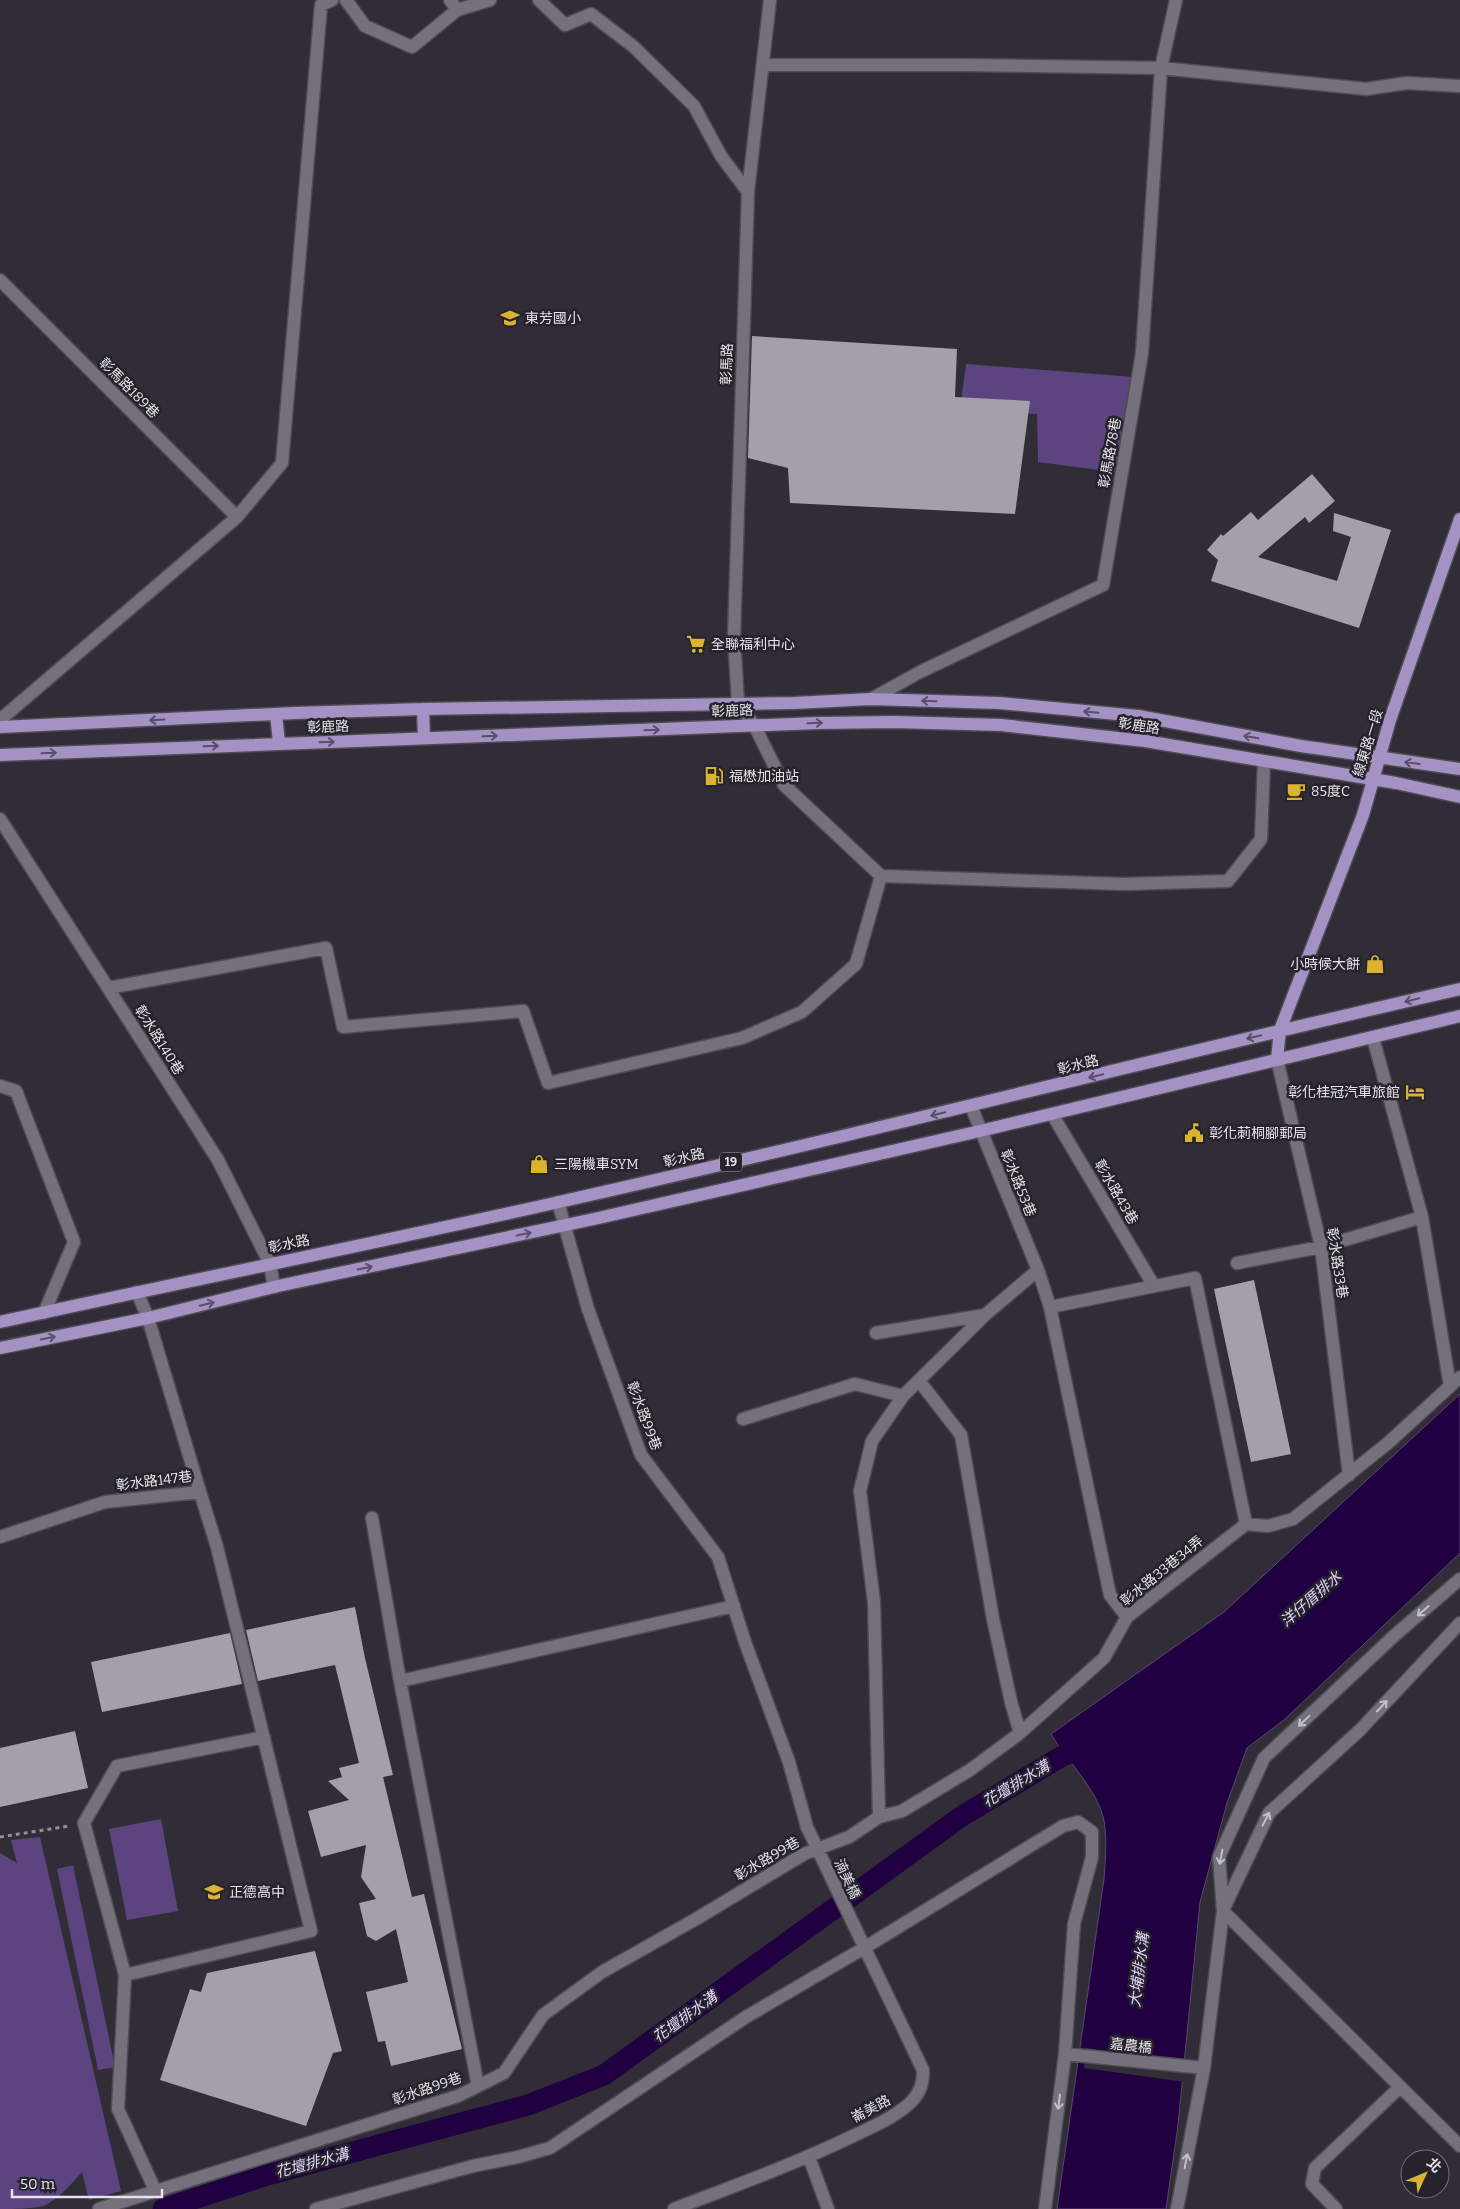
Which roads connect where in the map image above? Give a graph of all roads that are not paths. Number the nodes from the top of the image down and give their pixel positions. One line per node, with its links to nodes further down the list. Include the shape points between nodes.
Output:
1 (332, 0): 13 (street, via 322,5 282,463)
2 (346, 0): 7 (street, via 364,26 412,47)
3 (490, 0): 7 (street)
4 (539, 0): 11 (street, via 565,25 590,14 634,47 694,106 720,156)
5 (770, 0): 8 (street, 彰馬路)
6 (1176, 0): 9 (street)
7 (453, 5)
8 (763, 65): 9 (street); 11 (street, 彰馬路)
9 (1161, 68): 10 (street, via 1366,89 1407,83); 15 (street, 彰馬路78巷, via 1142,353 1103,585 920,672)
10 (1460, 86)
11 (748, 192): 16 (street, 彰馬路, via 734,637)
12 (0, 280): 13 (street, 彰馬路189巷)
13 (237, 517): 19 (street)
14 (1460, 519): 25 (main road, 線東路一段)
15 (871, 699): 16 (main road, 彰鹿路); 25 (main road, 彰鹿路, one-way to 15, via 1138,716 999,703)
16 (738, 704): 17 (main road, 彰鹿路); 20 (street)
17 (423, 709): 18 (main road, 彰鹿路); 22 (main road)
18 (276, 714): 21 (main road, 彰鹿路, one-way to 21); 23 (main road)
19 (0, 720)
20 (754, 726): 22 (main road, 彰鹿路, one-way to 20); 26 (main road, 彰鹿路, one-way to 26, via 894,722 1001,725 1145,741); 31 (street, via 784,785)
21 (0, 727)
22 (424, 738): 23 (main road, 彰鹿路, one-way to 22)
23 (279, 743): 24 (main road, 彰鹿路, one-way to 23)
24 (0, 755)
25 (1379, 758): 27 (main road, 彰鹿路, one-way to 25); 28 (main road, 線東路一段)
26 (1264, 762): 28 (main road, 彰鹿路); 31 (street, via 1261,839 1228,881 1124,884)
27 (1460, 769)
28 (1372, 780): 29 (main road, 彰鹿路); 35 (main road, 線東路一段, via 1363,815)
29 (1460, 798)
30 (0, 819): 32 (street, 彰水路140巷)
31 (882, 876): 32 (street, via 856,964 802,1012 742,1038 548,1083 523,1011 343,1027 326,948)
32 (108, 988): 47 (street, 彰水路140巷, via 218,1160)
33 (1460, 989): 35 (main road, 彰水路 / 19, one-way to 35)
34 (1460, 1016): 36 (main road, 19)
35 (1280, 1030): 37 (main road, 線東路一段); 39 (main road, 彰水路 / 19, one-way to 39)
36 (1374, 1038): 37 (main road, 19); 43 (street)
37 (1277, 1059): 40 (main road, 19); 45 (street, 彰水路33巷)
38 (0, 1086): 53 (street, via 16,1091 74,1242)
39 (971, 1106): 41 (street, 彰水路53巷); 42 (main road, 彰水路 / 19, one-way to 42)
40 (1052, 1114): 41 (main road, 19); 49 (street, 彰水路43巷)
41 (980, 1131): 44 (main road, 19); 48 (street, 彰水路53巷)
42 (558, 1202): 44 (street, 彰水路99巷); 47 (main road, 彰水路 / 19)
43 (1422, 1217): 45 (street); 61 (street)
44 (565, 1226): 50 (main road, 19, one-way to 44); 70 (street, 彰水路99巷, via 588,1309 641,1455 718,1557)
45 (1321, 1247): 46 (street); 64 (street, 彰水路33巷)
46 (1237, 1263)
47 (270, 1264): 50 (street, 彰水路140巷); 51 (main road, 彰水路 / 19)
48 (1038, 1270): 52 (street, 彰水路53巷); 54 (street)
49 (1154, 1286): 52 (street); 67 (street, via 1195,1278)
50 (274, 1287): 55 (main road, 19, one-way to 50)
51 (136, 1292): 53 (main road, 彰水路 / 19); 55 (street, 彰水路147巷)
52 (1050, 1306): 71 (street, 彰水路53巷, via 1110,1596)
53 (44, 1312): 56 (main road, 彰水路 / 19)
54 (985, 1315): 57 (street); 60 (street)
55 (148, 1318): 58 (main road, 19, one-way to 55); 65 (street, 彰水路147巷)
56 (0, 1322)
57 (876, 1333)
58 (0, 1348)
59 (1460, 1377): 61 (street)
60 (920, 1382): 62 (street); 74 (street, via 962,1436 993,1619)
61 (1450, 1386): 64 (street)
62 (903, 1396): 63 (street, via 855,1384); 76 (street, via 872,1441 860,1491 874,1602)
63 (743, 1418)
64 (1349, 1475): 67 (street, via 1293,1519 1268,1526)
65 (200, 1492): 68 (street, 彰水路147巷, via 105,1502); 75 (street, via 217,1547)
66 (372, 1518): 73 (street)
67 (1246, 1524): 71 (street, 彰水路33巷34弄)
68 (0, 1537)
69 (1460, 1579): 79 (street, one-way to 79, via 1264,1758 1219,1857)
70 (734, 1606): 73 (street); 77 (street, 彰水路99巷, via 789,1762 807,1827)
71 (1127, 1617): 74 (street, 彰水路33巷34弄, via 1104,1658)
72 (1460, 1622): 79 (street, one-way to 72, via 1269,1813 1360,1730)
73 (400, 1681): 84 (street)
74 (1020, 1733): 76 (street, 彰水路99巷, via 970,1770 902,1811)
75 (264, 1737): 81 (street, via 117,1766 84,1823); 81 (street, via 311,1931)
76 (879, 1818): 77 (street, 彰水路99巷)
77 (820, 1854): 78 (street, 湳美橋); 84 (street, 彰水路99巷, via 804,1854 602,1972 544,2015 504,2073)
78 (846, 1911): 80 (street, 崙美路)
79 (1223, 1911): 83 (street); 85 (street)
80 (864, 1948): 82 (street, via 1063,1826 1078,1822 1086,1826 1092,1832 1092,1857 1074,1924); 87 (street, 崙美路, via 923,2070 923,2083 913,2100 891,2117); 90 (street, via 746,2017 550,2148)
81 (125, 1976): 88 (street, via 118,2109)
82 (1070, 2054): 83 (street, 嘉農橋); 93 (street, one-way to 93)
83 (1204, 2068): 94 (street, one-way to 83)
84 (478, 2086): 88 (street, 彰水路99巷, via 458,2096)
85 (1400, 2087): 86 (street); 95 (street, via 1315,2168 1312,2184)
86 (1460, 2146)
87 (809, 2157): 91 (street, 崙美路); 92 (street)
88 (155, 2190): 89 (street, 彰水路99巷)
89 (99, 2209)
90 (316, 2209)
91 (674, 2209)
92 (828, 2209)
93 (1045, 2209)
94 (1177, 2209)
95 (1336, 2209)

